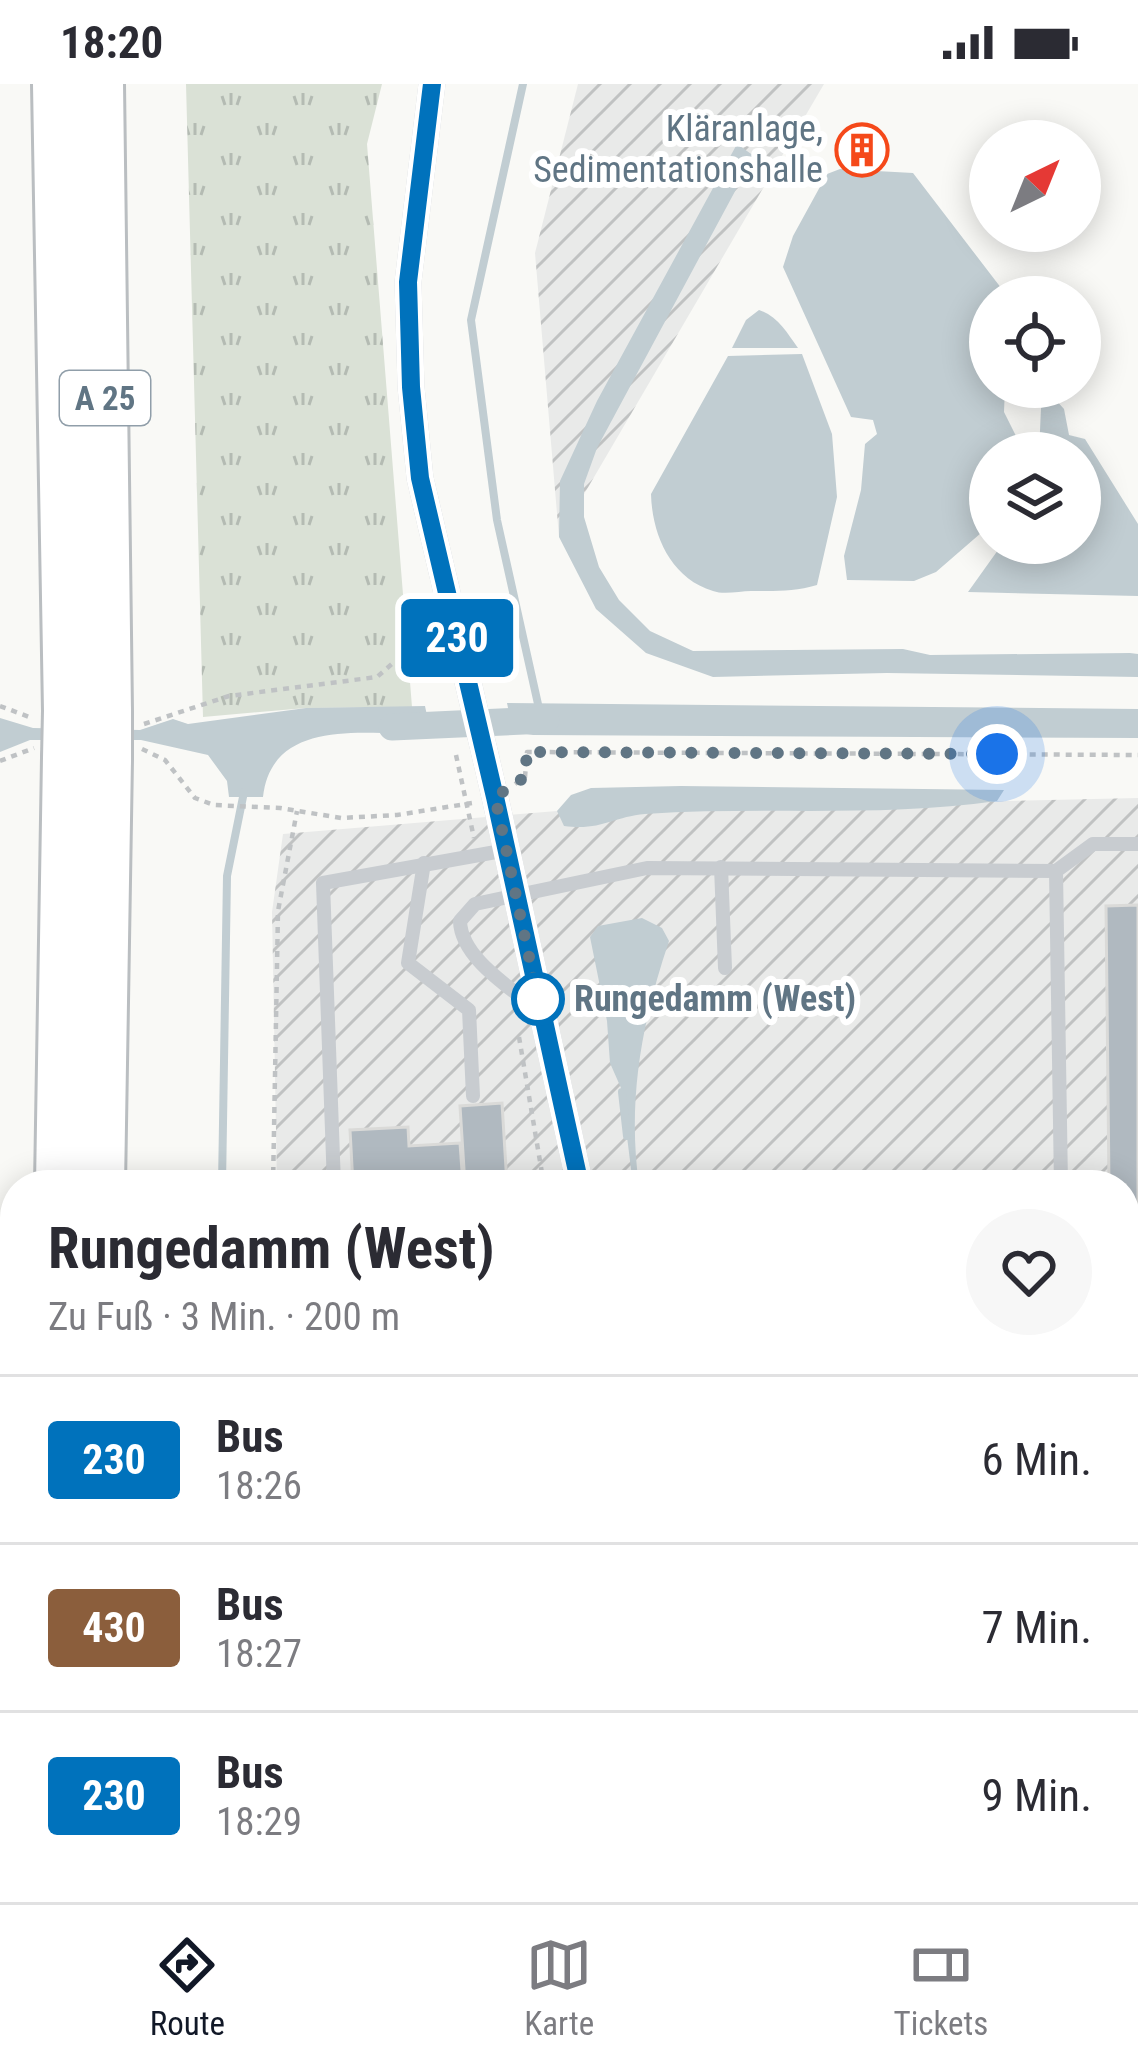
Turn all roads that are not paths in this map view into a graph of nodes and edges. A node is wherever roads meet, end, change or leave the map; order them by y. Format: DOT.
graph roads {
  1 [pos="57,84"];
  2 [pos="99,84"];
  3 [pos="432,84"];
  4 [pos="88,735"];
  5 [pos="1138,844"];
  6 [pos="507,850"];
  7 [pos="424,863"];
  8 [pos="721,867"];
  9 [pos="1057,871"];
  10 [pos="516,895"];
  11 [pos="725,968"];
  12 [pos="541,1013"];
  13 [pos="473,1096"];
  14 [pos="61,1170"];
  15 [pos="100,1170"];
  16 [pos="333,1170"];
  17 [pos="577,1170"];
  18 [pos="1061,1170"];
  1 -- 4 [label="highway, A 25"];
  2 -- 4 [label="highway, A 25"];
  3 -- 6 [label="street"];
  4 -- 14 [label="highway, A 25"];
  4 -- 15 [label="highway, A 25"];
  5 -- 9 [label="lane"];
  6 -- 7 [label="lane"];
  6 -- 10 [label="street"];
  7 -- 13 [label="lane"];
  7 -- 16 [label="lane"];
  8 -- 9 [label="lane"];
  8 -- 10 [label="lane"];
  8 -- 11 [label="lane"];
  9 -- 18 [label="lane"];
  10 -- 12 [label="street"];
  10 -- 12 [label="lane"];
  12 -- 17 [label="street"];
}
